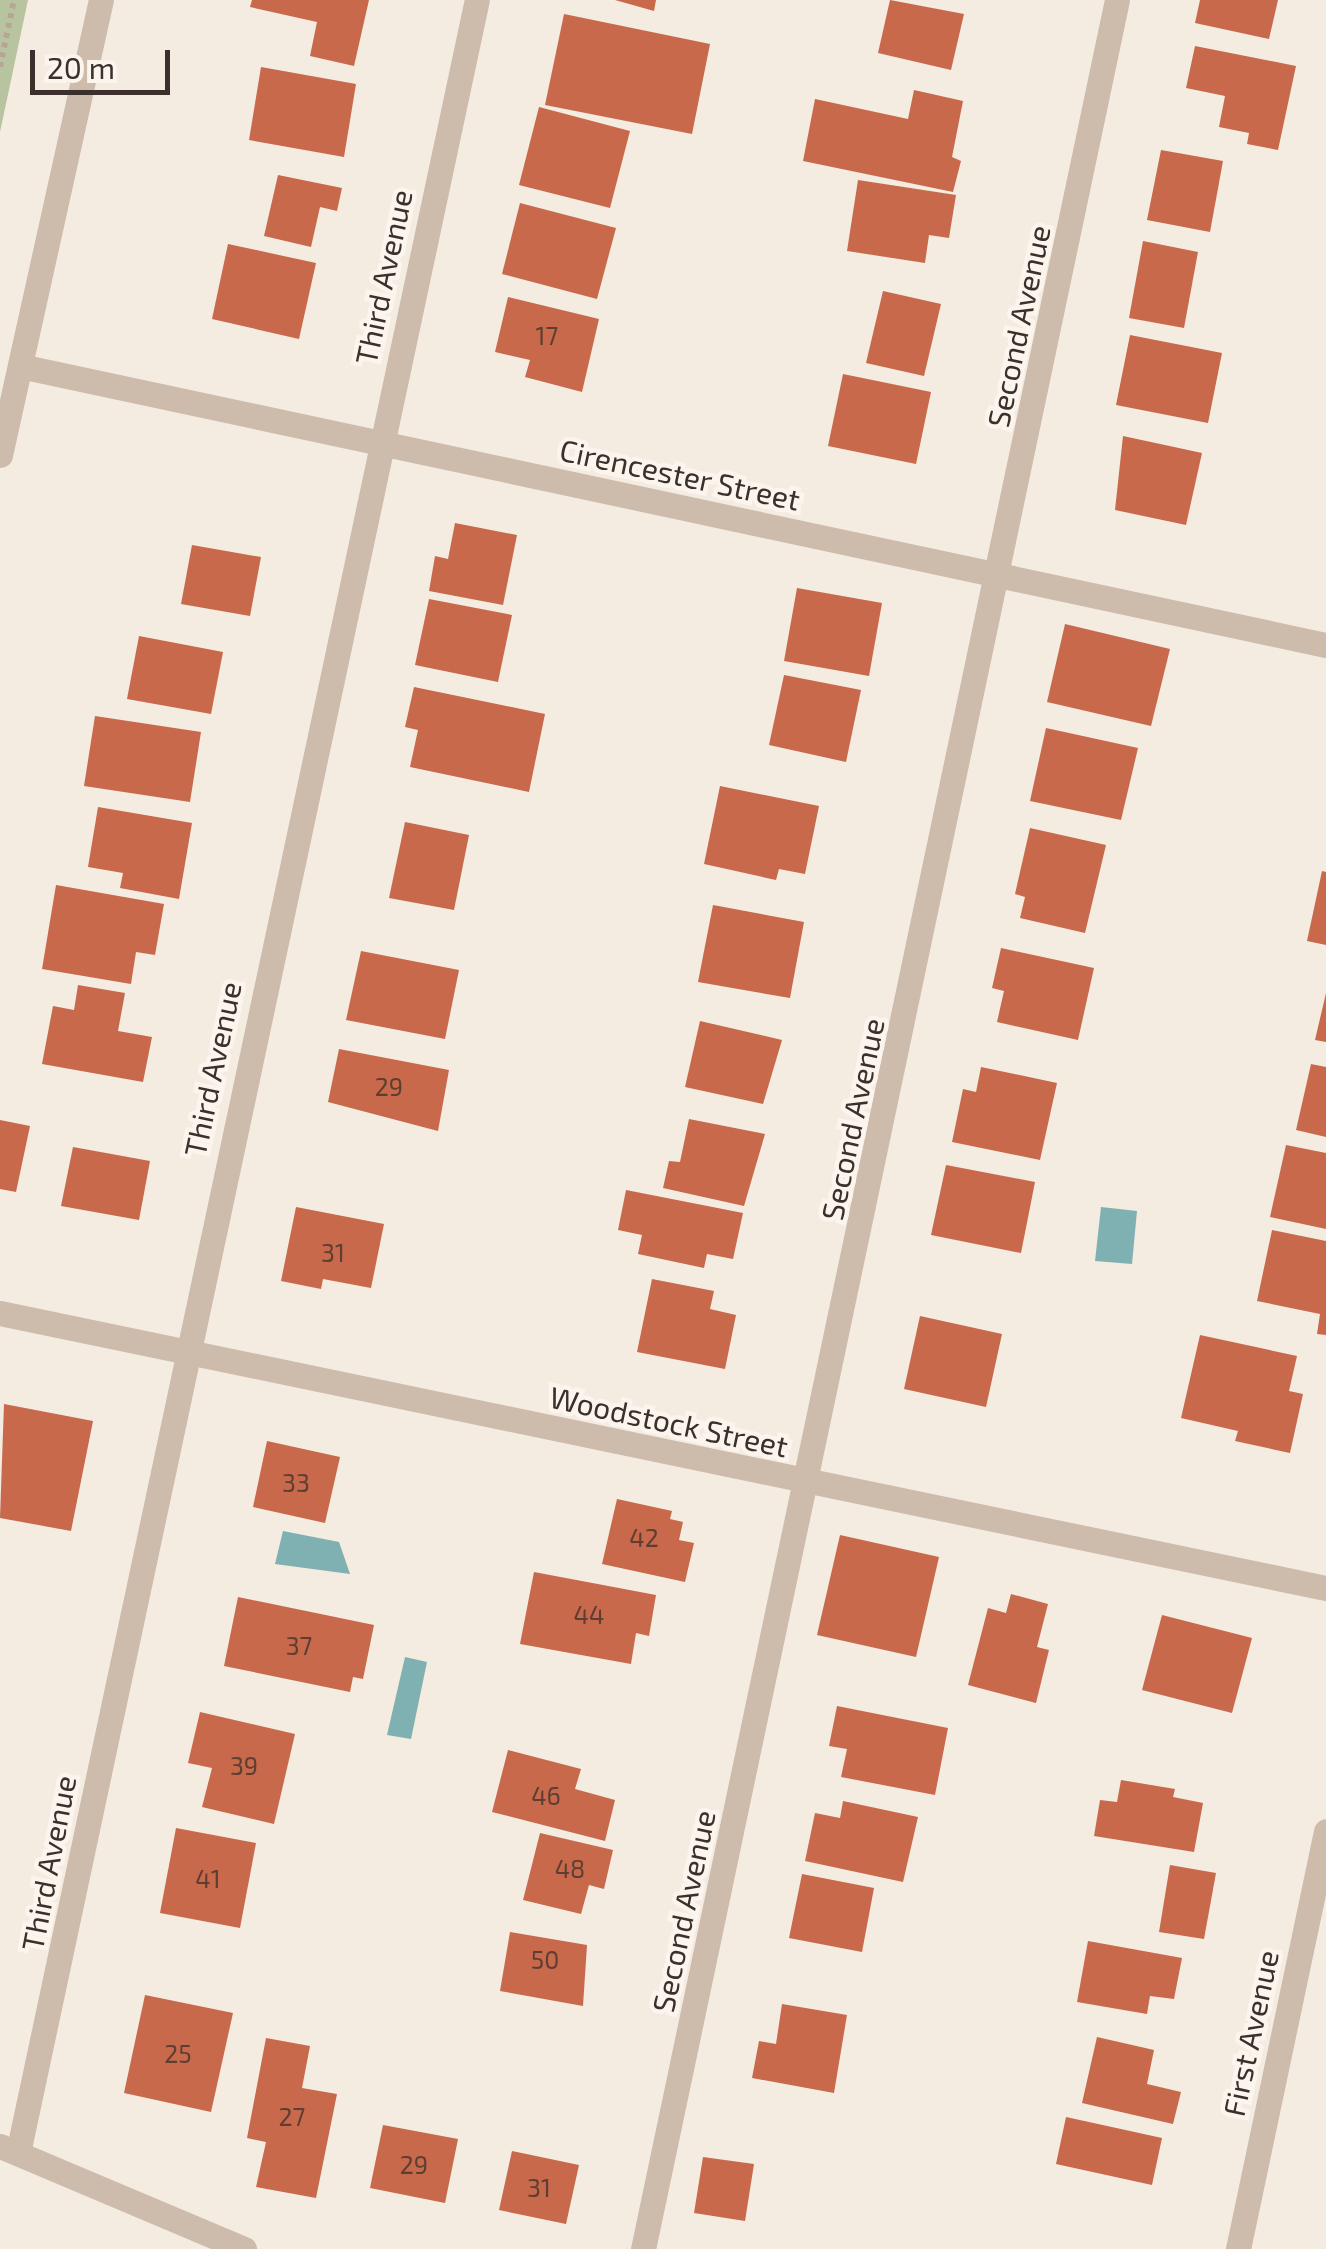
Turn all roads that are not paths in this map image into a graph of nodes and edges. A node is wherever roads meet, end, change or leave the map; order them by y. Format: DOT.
graph roads {
  1 [pos="101,0"];
  2 [pos="477,0"];
  3 [pos="1118,0"];
  4 [pos="20,366"];
  5 [pos="380,442"];
  6 [pos="0,455"];
  7 [pos="1000,578"];
  8 [pos="1326,645"];
  9 [pos="0,1313"];
  10 [pos="185,1350"];
  11 [pos="808,1484"];
  12 [pos="1326,1588"];
  13 [pos="1326,1831"];
  14 [pos="9,2149"];
  15 [pos="244,2249"];
  16 [pos="643,2249"];
  17 [pos="1238,2249"];
  1 -- 4 [label="street"];
  2 -- 5 [label="street, Third Avenue"];
  3 -- 7 [label="street, Second Avenue"];
  4 -- 5 [label="street, Cirencester Street"];
  4 -- 6 [label="street"];
  5 -- 7 [label="street, Cirencester Street"];
  5 -- 10 [label="street, Third Avenue"];
  7 -- 8 [label="street, Cirencester Street"];
  7 -- 11 [label="street, Second Avenue"];
  9 -- 10 [label="street, Woodstock Street"];
  10 -- 11 [label="street, Woodstock Street"];
  10 -- 14 [label="street, Third Avenue"];
  11 -- 12 [label="street, Woodstock Street"];
  11 -- 16 [label="street, Second Avenue"];
  13 -- 17 [label="street, First Avenue"];
  14 -- 15 [label="street"];
}
